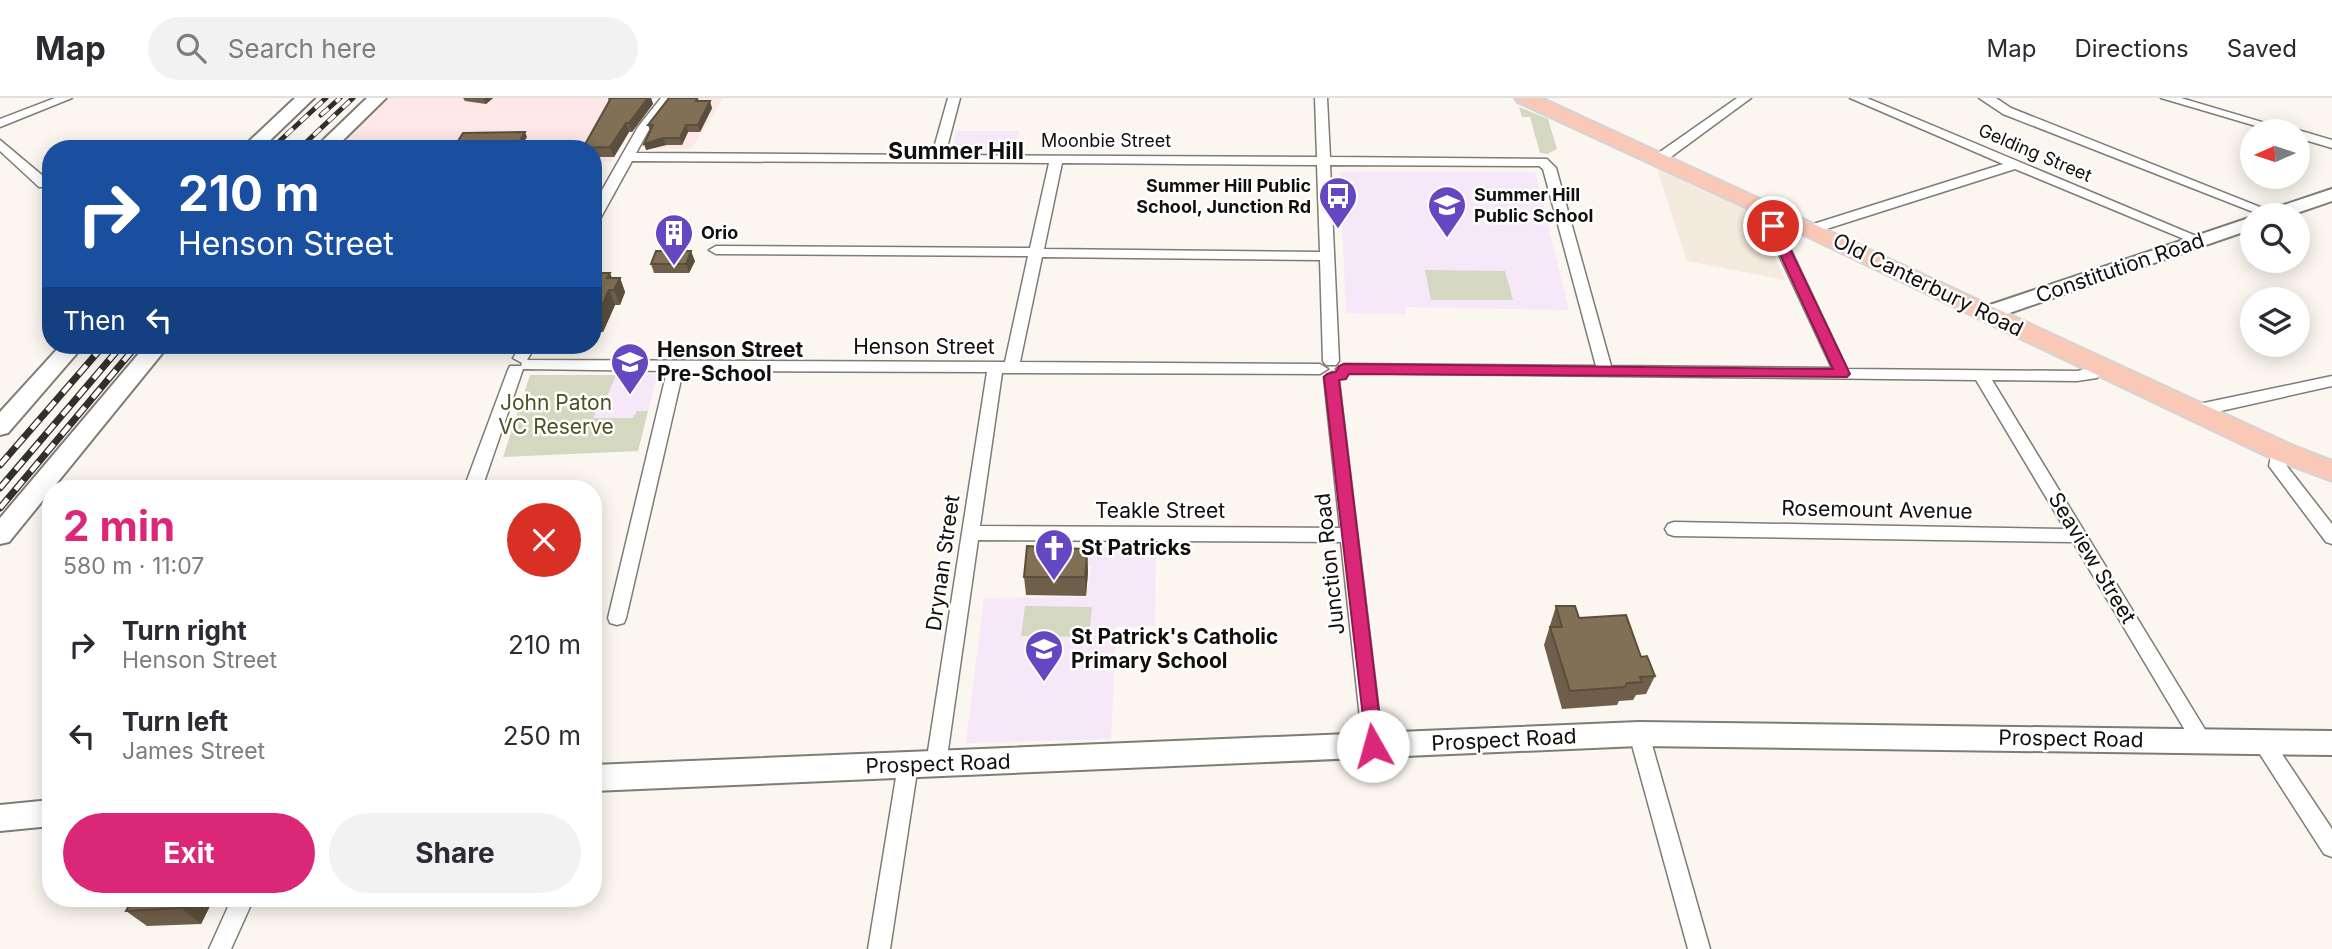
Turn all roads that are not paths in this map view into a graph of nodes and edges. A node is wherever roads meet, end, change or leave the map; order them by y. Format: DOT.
graph roads {
  1 [pos="66,98"];
  2 [pos="305,98"];
  3 [pos="376,98"];
  4 [pos="667,98"];
  5 [pos="954,98"];
  6 [pos="1321,98"];
  7 [pos="1745,98"];
  8 [pos="1856,98"];
  9 [pos="1984,98"];
  10 [pos="2167,98"];
  11 [pos="1535,100"];
  12 [pos="2243,119"];
  13 [pos="0,123"];
  14 [pos="2310,138"];
  15 [pos="260,140"];
  16 [pos="332,140"];
  17 [pos="0,144"];
  18 [pos="2332,144"];
  19 [pos="626,157"];
  20 [pos="937,158"];
  21 [pos="1057,158"];
  22 [pos="1659,159"];
  23 [pos="1323,161"];
  24 [pos="2016,164"];
  25 [pos="42,182"];
  26 [pos="2332,195"];
  27 [pos="602,202"];
  28 [pos="2242,203"];
  29 [pos="2308,203"];
  30 [pos="1781,215"];
  31 [pos="2240,227"];
  32 [pos="1812,229"];
  33 [pos="2201,241"];
  34 [pos="716,250"];
  35 [pos="1037,253"];
  36 [pos="1327,256"];
  37 [pos="1988,313"];
  38 [pos="64,354"];
  39 [pos="151,354"];
  40 [pos="523,359"];
  41 [pos="676,366"];
  42 [pos="2099,366"];
  43 [pos="1003,368"];
  44 [pos="1332,369"];
  45 [pos="1605,372"];
  46 [pos="1842,374"];
  47 [pos="1981,375"];
  48 [pos="2332,381"];
  49 [pos="2194,411"];
  50 [pos="0,427"];
  51 [pos="2280,451"];
  52 [pos="2332,471"];
  53 [pos="46,480"];
  54 [pos="476,480"];
  55 [pos="42,484"];
  56 [pos="1674,529"];
  57 [pos="971,533"];
  58 [pos="0,535"];
  59 [pos="1349,535"];
  60 [pos="2080,536"];
  61 [pos="2332,537"];
  62 [pos="617,618"];
  63 [pos="1639,734"];
  64 [pos="2202,741"];
  65 [pos="2263,742"];
  66 [pos="2332,743"];
  67 [pos="1373,746"];
  68 [pos="922,765"];
  69 [pos="602,778"];
  70 [pos="42,814"];
  71 [pos="0,818"];
  72 [pos="2332,847"];
  73 [pos="239,907"];
  74 [pos="220,949"];
  75 [pos="879,949"];
  76 [pos="1699,949"];
  1 -- 13 [label="street"];
  2 -- 15 [label="street"];
  3 -- 16 [label="street"];
  4 -- 19 [label="street"];
  5 -- 20 [label="street"];
  6 -- 23 [label="street, Junction Road"];
  7 -- 22 [label="street"];
  8 -- 24 [label="street, Gelding Street"];
  9 -- 28 [label="street"];
  10 -- 12 [label="street"];
  11 -- 22 [label="main road, Old Canterbury Road"];
  14 -- 18 [label="street"];
  17 -- 25 [label="street"];
  19 -- 20 [label="street, Moonbie Street"];
  19 -- 27 [label="street"];
  20 -- 21 [label="street, Moonbie Street"];
  21 -- 23 [label="street, Moonbie Street"];
  21 -- 35 [label="street, Drynan Street"];
  22 -- 30 [label="main road, Old Canterbury Road"];
  23 -- 36 [label="street, Junction Road"];
  23 -- 45 [label="street, Moonbie Street"];
  24 -- 32 [label="street"];
  24 -- 33 [label="street, Gelding Street"];
  26 -- 29 [label="street"];
  30 -- 32 [label="main road, Old Canterbury Road"];
  30 -- 46 [label="street"];
  31 -- 33 [label="street, Constitution Road"];
  32 -- 37 [label="main road, Old Canterbury Road"];
  33 -- 37 [label="street, Constitution Road"];
  34 -- 35 [label="street"];
  35 -- 36 [label="street"];
  35 -- 43 [label="street, Drynan Street"];
  36 -- 44 [label="street, Junction Road"];
  37 -- 42 [label="main road, Old Canterbury Road"];
  38 -- 50 [label="street"];
  39 -- 53 [label="street"];
  40 -- 41 [label="street, Henson Street"];
  40 -- 54 [label="street"];
  41 -- 43 [label="street, Henson Street"];
  41 -- 62 [label="street"];
  42 -- 47 [label="street, Henson Street"];
  42 -- 49 [label="main road, Old Canterbury Road"];
  43 -- 44 [label="street, Henson Street"];
  43 -- 57 [label="street, Drynan Street"];
  44 -- 45 [label="street, Henson Street"];
  44 -- 59 [label="street, Junction Road"];
  45 -- 46 [label="street, Henson Street"];
  46 -- 47 [label="street, Henson Street"];
  47 -- 60 [label="street, Seaview Street"];
  48 -- 49 [label="street"];
  49 -- 51 [label="main road, Old Canterbury Road"];
  51 -- 52 [label="main road, Old Canterbury Road"];
  51 -- 61 [label="street"];
  55 -- 58 [label="street"];
  56 -- 60 [label="street, Rosemount Avenue"];
  57 -- 59 [label="street, Teakle Street"];
  57 -- 68 [label="street, Drynan Street"];
  59 -- 67 [label="street, Junction Road"];
  60 -- 64 [label="street, Seaview Street"];
  63 -- 64 [label="street, Prospect Road"];
  63 -- 67 [label="street, Prospect Road"];
  63 -- 76 [label="street"];
  64 -- 65 [label="street, Prospect Road"];
  65 -- 66 [label="street, Prospect Road"];
  65 -- 72 [label="street"];
  67 -- 68 [label="street, Prospect Road"];
  68 -- 69 [label="street, Prospect Road"];
  68 -- 75 [label="street, Drynan Street"];
  70 -- 71 [label="street"];
  73 -- 74 [label="street"];
}
